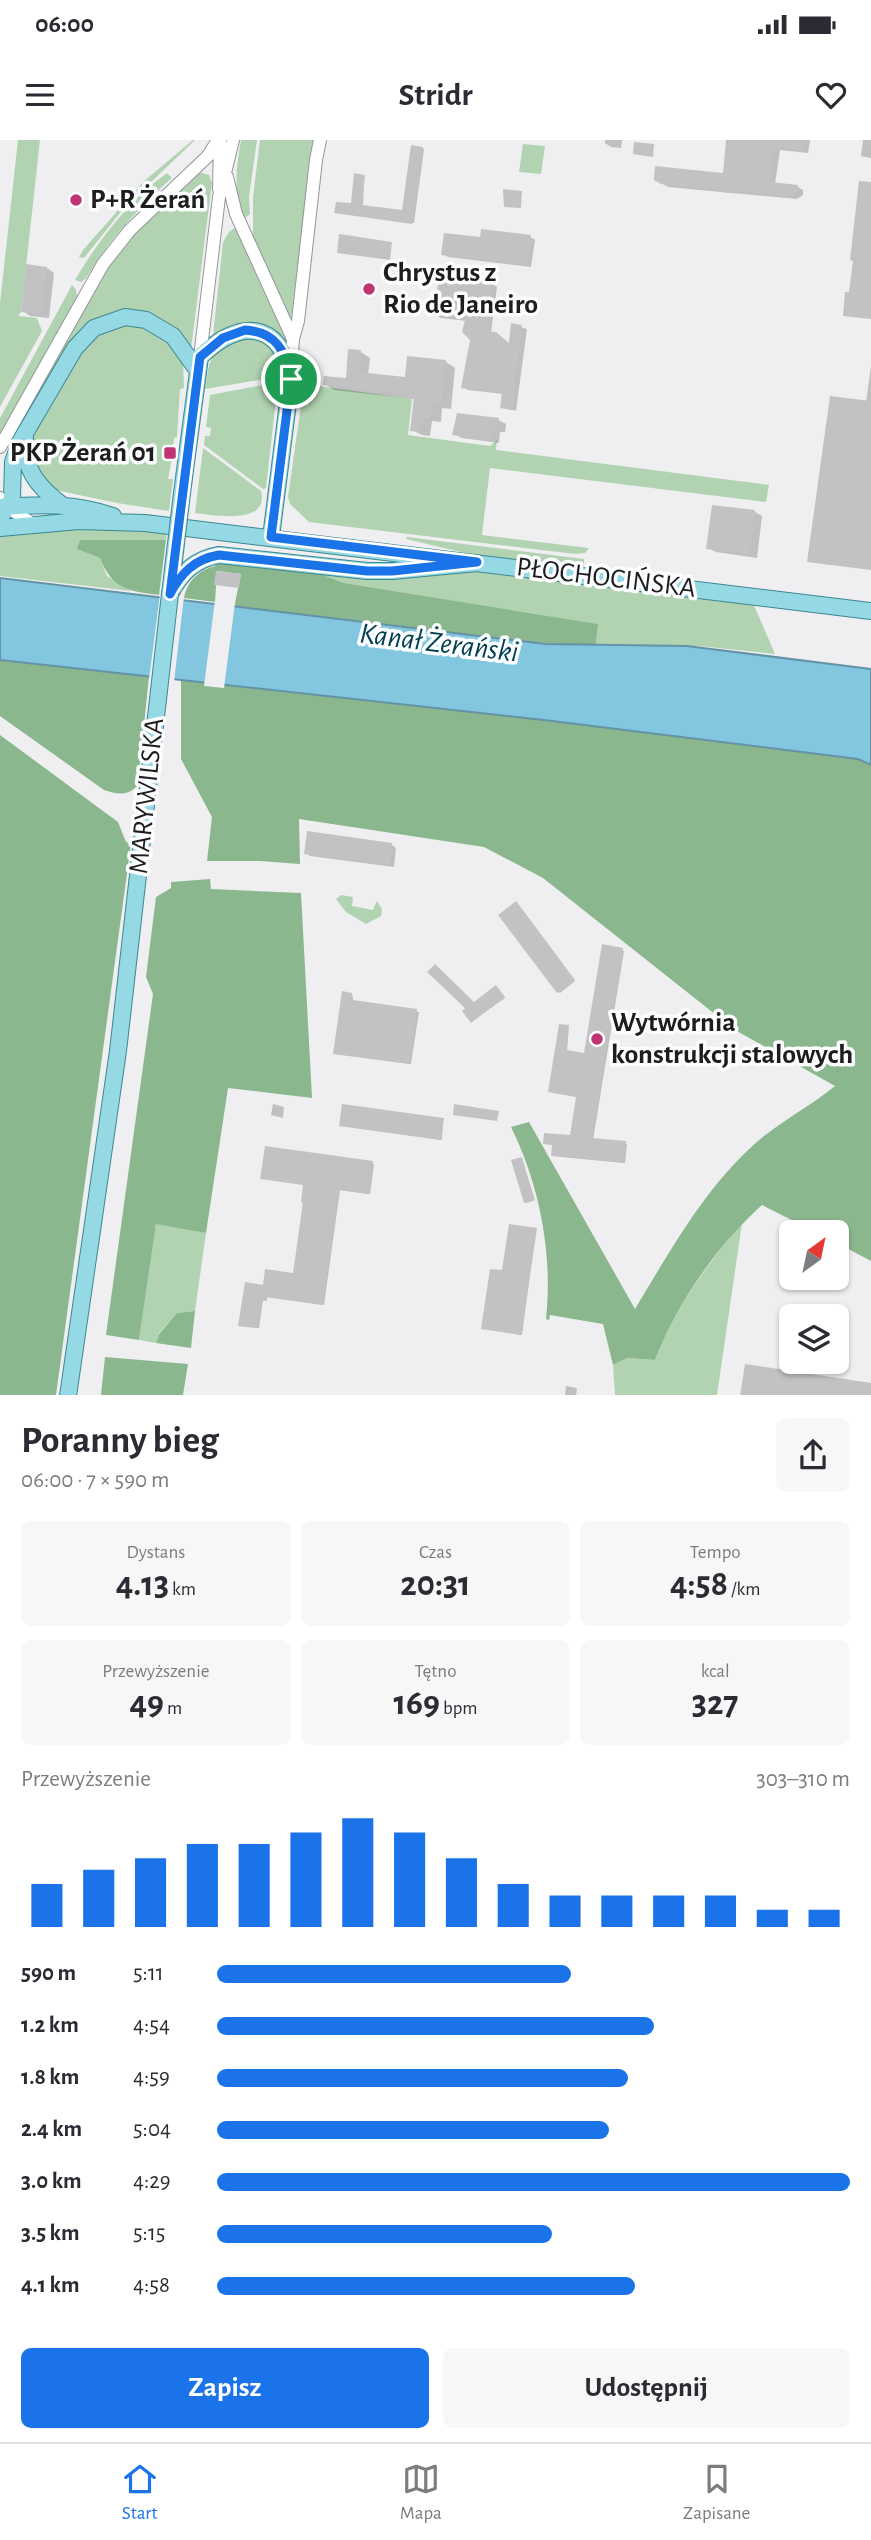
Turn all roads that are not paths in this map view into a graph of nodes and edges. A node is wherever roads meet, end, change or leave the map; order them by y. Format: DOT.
graph roads {
  1 [pos="219,140"];
  2 [pos="233,140"];
  3 [pos="320,140"];
  4 [pos="227,173"];
  5 [pos="219,197"];
  6 [pos="293,339"];
  7 [pos="199,364"];
  8 [pos="291,379"];
  9 [pos="25,433"];
  10 [pos="2,444"];
  11 [pos="0,459"];
  12 [pos="62,505"];
  13 [pos="2,507"];
  14 [pos="132,522"];
  15 [pos="36,526"];
  16 [pos="0,528"];
  17 [pos="271,537"];
  18 [pos="477,562"];
  19 [pos="170,594"];
  20 [pos="871,611"];
  21 [pos="68,1395"];
  1 -- 5 [label="street, MARYWILSKA"];
  1 -- 10 [label="street"];
  2 -- 4 [label="street, MARYWILSKA"];
  3 -- 6 [label="street"];
  4 -- 5 [label="street, MARYWILSKA"];
  4 -- 6 [label="street"];
  5 -- 7 [label="street, MARYWILSKA"];
  6 -- 8 [label="street"];
  7 -- 8 [label="main road"];
  7 -- 9 [label="main road"];
  7 -- 19 [label="main road, MARYWILSKA, bridge"];
  8 -- 17 [label="main road"];
  9 -- 12 [label="main road"];
  9 -- 13 [label="main road"];
  10 -- 11 [label="street"];
  12 -- 13 [label="main road, PŁOCHOCIŃSKA"];
  12 -- 14 [label="main road, PŁOCHOCIŃSKA"];
  13 -- 15 [label="street"];
  14 -- 15 [label="main road, PŁOCHOCIŃSKA"];
  14 -- 17 [label="main road, PŁOCHOCIŃSKA"];
  15 -- 16 [label="main road, PŁOCHOCIŃSKA"];
  17 -- 18 [label="main road, PŁOCHOCIŃSKA"];
  18 -- 19 [label="main road"];
  18 -- 20 [label="main road, PŁOCHOCIŃSKA"];
  19 -- 21 [label="main road, MARYWILSKA"];
}
